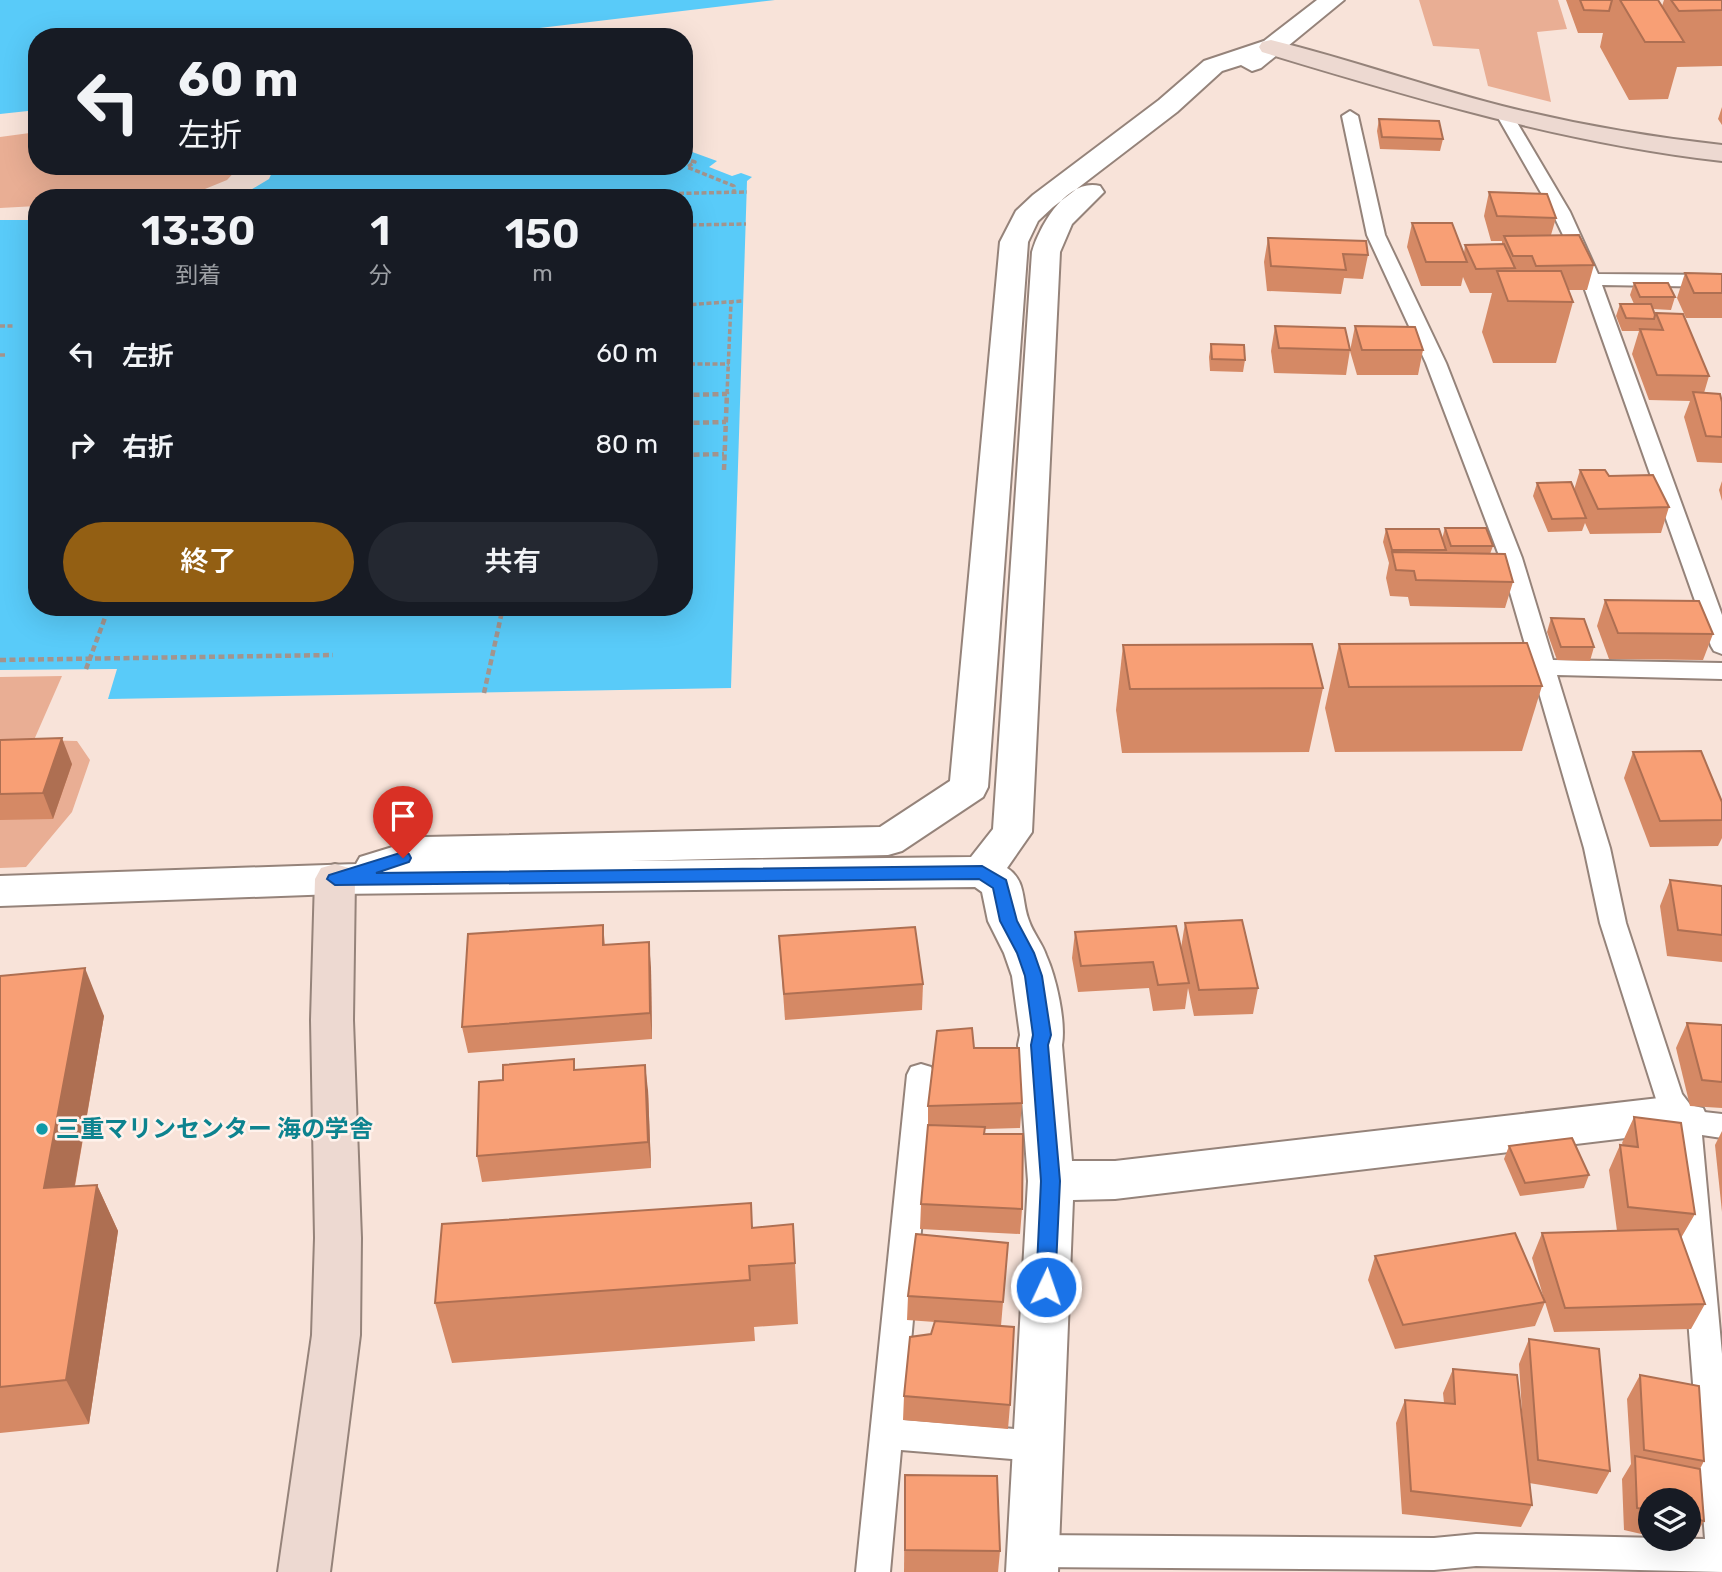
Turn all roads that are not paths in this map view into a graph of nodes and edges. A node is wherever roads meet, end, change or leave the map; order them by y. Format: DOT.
graph roads {
  1 [pos="1332,0"];
  2 [pos="1272,47"];
  3 [pos="1504,114"];
  4 [pos="1350,116"];
  5 [pos="1722,153"];
  6 [pos="1590,279"];
  7 [pos="1722,282"];
  8 [pos="1722,646"];
  9 [pos="1543,667"];
  10 [pos="1722,670"];
  11 [pos="982,872"];
  12 [pos="335,879"];
  13 [pos="0,891"];
  14 [pos="921,1075"];
  15 [pos="1704,1123"];
  16 [pos="1040,1154"];
  17 [pos="887,1434"];
  18 [pos="1038,1446"];
  19 [pos="1722,1541"];
  20 [pos="1722,1556"];
  21 [pos="1033,1562"];
  22 [pos="304,1572"];
  23 [pos="873,1572"];
  1 -- 2 [label="street"];
  2 -- 3 [label="street"];
  2 -- 11 [label="street"];
  2 -- 12 [label="street"];
  3 -- 5 [label="street"];
  3 -- 6 [label="lane"];
  4 -- 9 [label="lane"];
  6 -- 7 [label="lane"];
  6 -- 8 [label="lane"];
  9 -- 10 [label="lane"];
  9 -- 15 [label="lane"];
  11 -- 12 [label="street"];
  11 -- 16 [label="street"];
  12 -- 13 [label="street"];
  12 -- 22 [label="street"];
  14 -- 17 [label="lane"];
  15 -- 16 [label="street"];
  15 -- 19 [label="lane"];
  16 -- 18 [label="street"];
  17 -- 18 [label="lane"];
  17 -- 23 [label="lane"];
  18 -- 21 [label="street"];
  20 -- 21 [label="lane"];
}
